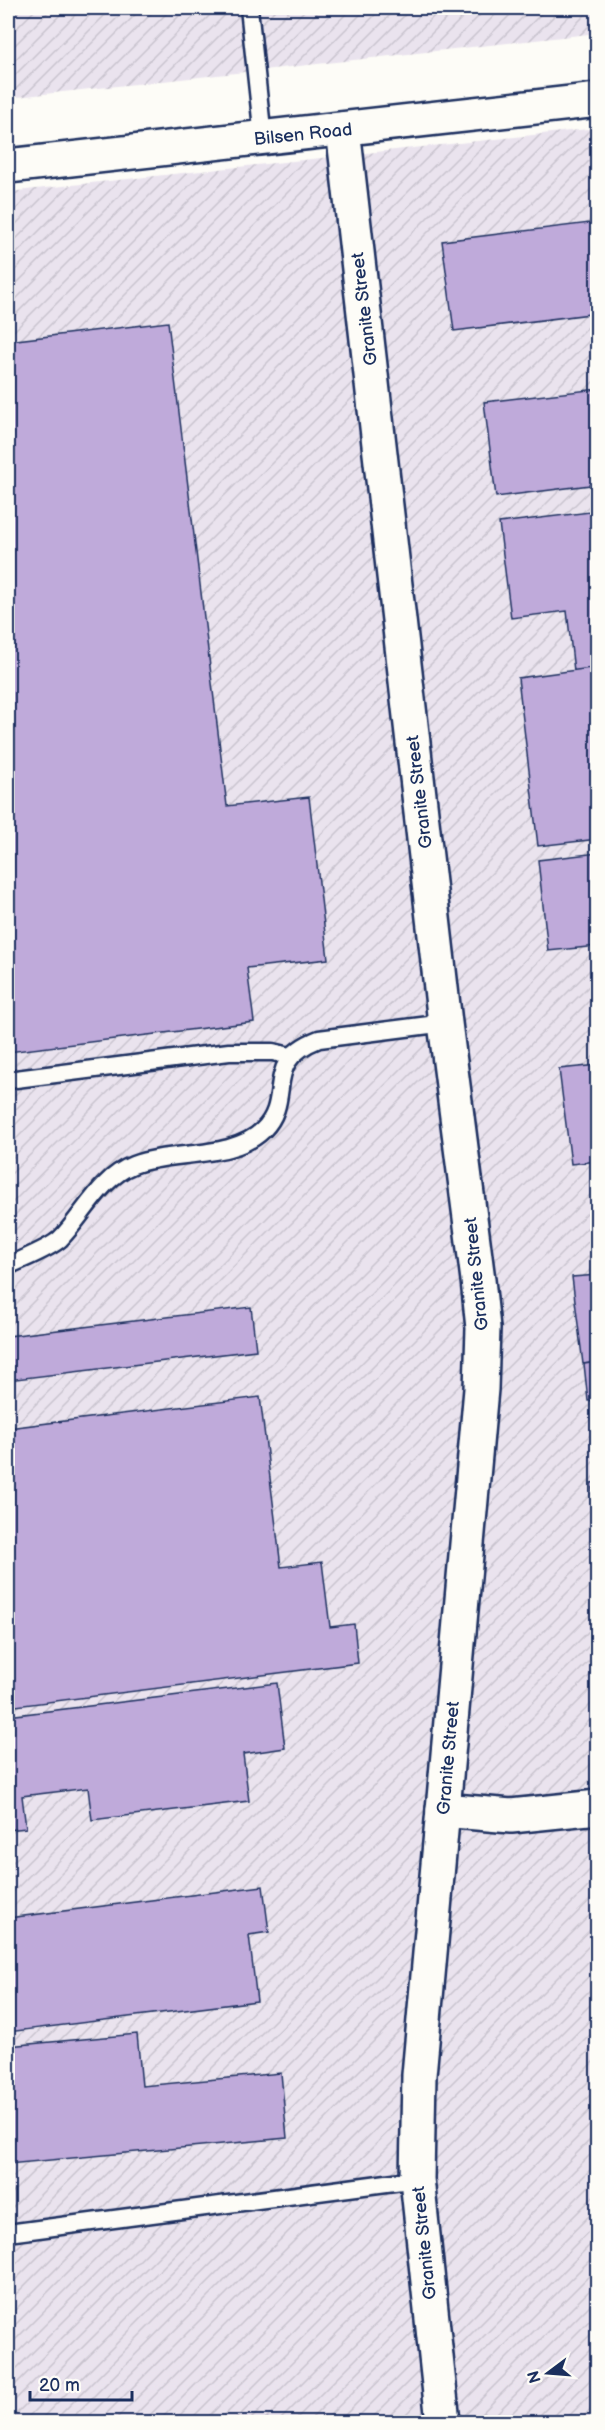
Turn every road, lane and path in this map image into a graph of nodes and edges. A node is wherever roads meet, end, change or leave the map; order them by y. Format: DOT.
graph roads {
  1 [pos="249,8"];
  2 [pos="597,100"];
  3 [pos="343,129"];
  4 [pos="263,138"];
  5 [pos="8,166"];
  6 [pos="446,1023"];
  7 [pos="291,1056"];
  8 [pos="8,1080"];
  9 [pos="8,1266"];
  10 [pos="597,1807"];
  11 [pos="443,1810"];
  12 [pos="417,2179"];
  13 [pos="8,2233"];
  14 [pos="443,2422"];
  1 -- 4 [label="lane"];
  2 -- 3 [label="street, Bilsen Road"];
  3 -- 4 [label="street, Bilsen Road"];
  3 -- 6 [label="street, Granite Street"];
  4 -- 5 [label="street, Bilsen Road"];
  6 -- 7 [label="lane"];
  6 -- 11 [label="street, Granite Street"];
  7 -- 8 [label="lane"];
  7 -- 9 [label="lane"];
  10 -- 11 [label="street"];
  11 -- 12 [label="street, Granite Street"];
  12 -- 13 [label="lane"];
  12 -- 14 [label="street, Granite Street"];
}
